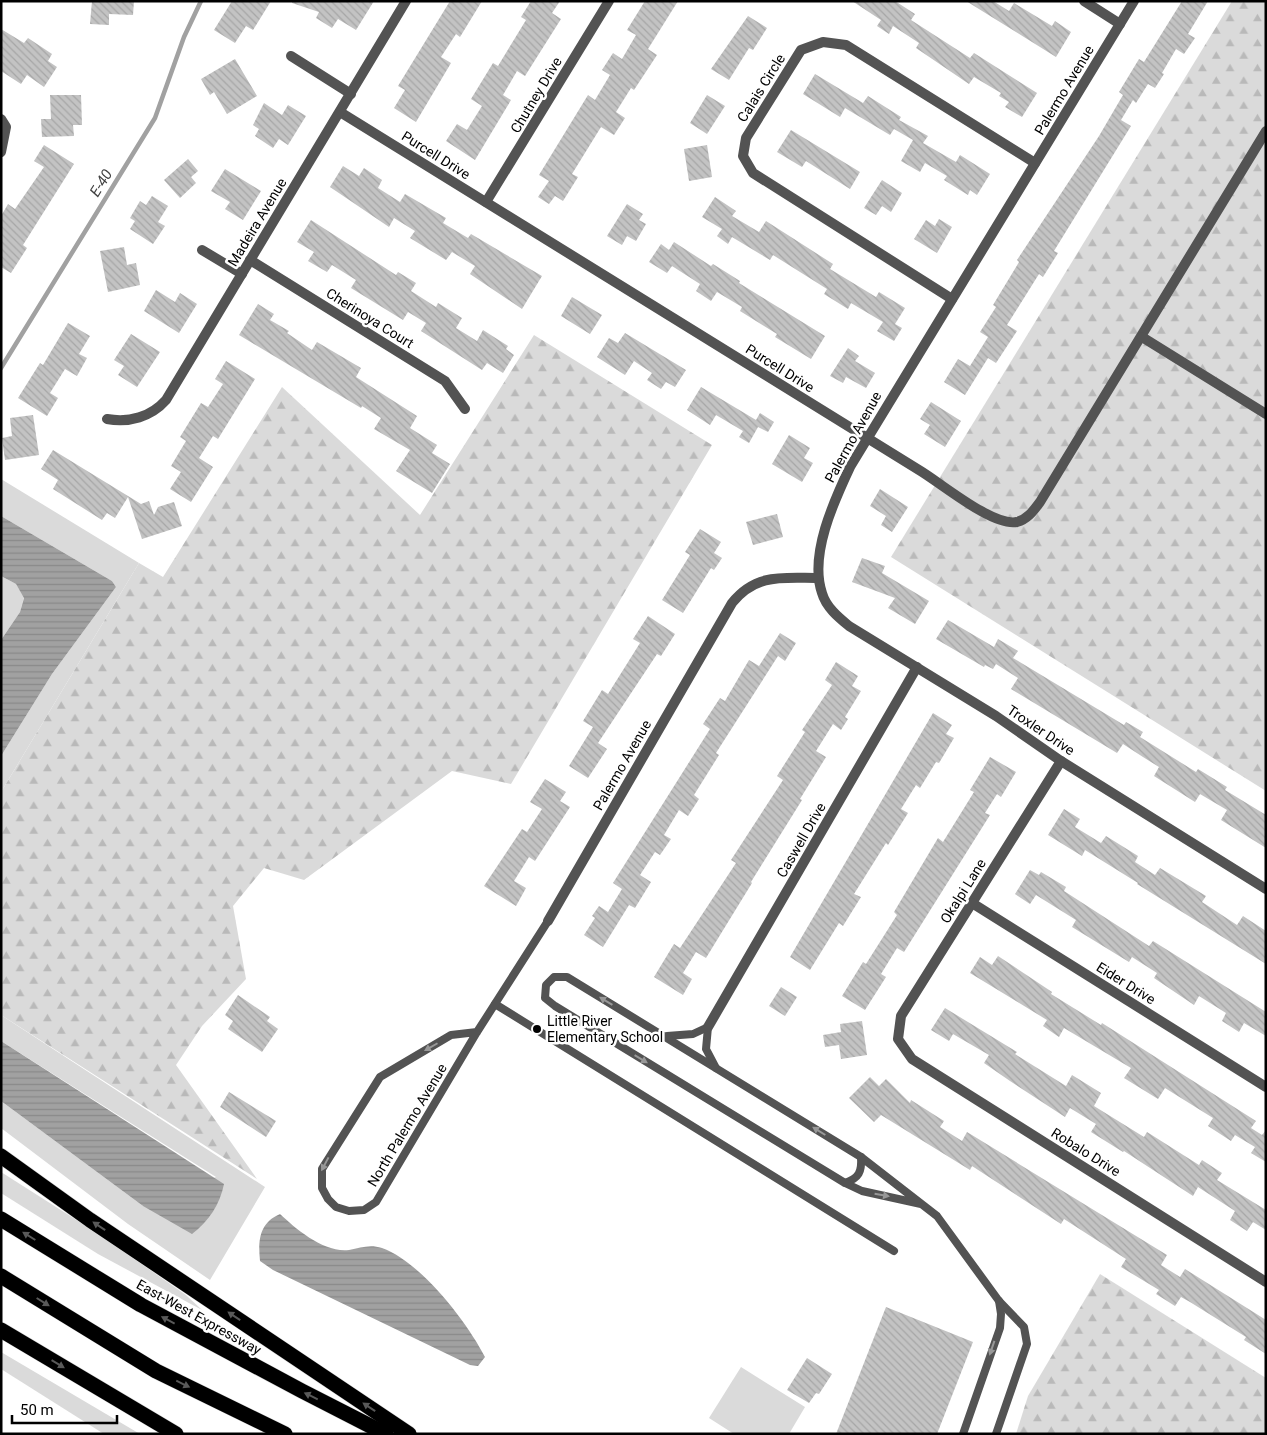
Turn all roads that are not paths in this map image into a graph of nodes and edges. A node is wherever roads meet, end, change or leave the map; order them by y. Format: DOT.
graph roads {
  1 [pos="406,1"];
  2 [pos="609,1"];
  3 [pos="1084,1"];
  4 [pos="1134,1"];
  5 [pos="1120,24"];
  6 [pos="291,56"];
  7 [pos="351,94"];
  8 [pos="340,112"];
  9 [pos="1,119"];
  10 [pos="1266,131"];
  11 [pos="1,152"];
  12 [pos="1036,163"];
  13 [pos="486,202"];
  14 [pos="202,250"];
  15 [pos="250,260"];
  16 [pos="242,274"];
  17 [pos="952,299"];
  18 [pos="1142,337"];
  19 [pos="466,409"];
  20 [pos="1266,414"];
  21 [pos="107,419"];
  22 [pos="866,437"];
  23 [pos="818,578"];
  24 [pos="917,667"];
  25 [pos="1061,761"];
  26 [pos="1266,889"];
  27 [pos="972,903"];
  28 [pos="548,921"];
  29 [pos="495,1004"];
  30 [pos="708,1027"];
  31 [pos="477,1032"];
  32 [pos="664,1036"];
  33 [pos="898,1039"];
  34 [pos="717,1068"];
  35 [pos="1266,1087"];
  36 [pos="1,1156"];
  37 [pos="861,1157"];
  38 [pos="845,1183"];
  39 [pos="921,1204"];
  40 [pos="1,1219"];
  41 [pos="894,1251"];
  42 [pos="1,1276"];
  43 [pos="1266,1282"];
  44 [pos="999,1301"];
  45 [pos="1,1330"];
  46 [pos="176,1434"];
  47 [pos="285,1434"];
  48 [pos="386,1434"];
  49 [pos="409,1434"];
  50 [pos="963,1434"];
  51 [pos="996,1434"];
  1 -- 7 [label="street, Madeira Avenue"];
  2 -- 13 [label="street, Chutney Drive"];
  3 -- 5 [label="street"];
  4 -- 5 [label="street, Palermo Avenue"];
  5 -- 12 [label="street, Palermo Avenue"];
  6 -- 7 [label="street"];
  7 -- 8 [label="street, Madeira Avenue"];
  8 -- 13 [label="street, Purcell Drive"];
  8 -- 15 [label="street, Madeira Avenue"];
  9 -- 11 [label="street"];
  10 -- 18 [label="street, Purcell Drive"];
  12 -- 17 [label="street, Palermo Avenue"];
  12 -- 17 [label="street, Calais Circle"];
  13 -- 22 [label="street, Purcell Drive"];
  14 -- 16 [label="street"];
  15 -- 16 [label="street, Madeira Avenue"];
  15 -- 19 [label="street, Cherinoya Court"];
  16 -- 21 [label="street, Madeira Avenue"];
  17 -- 22 [label="street, Palermo Avenue"];
  18 -- 20 [label="street"];
  18 -- 22 [label="street, Purcell Drive"];
  22 -- 23 [label="street, Palermo Avenue"];
  23 -- 24 [label="street, Troxler Drive"];
  23 -- 28 [label="street, Palermo Avenue"];
  24 -- 25 [label="street, Troxler Drive"];
  24 -- 30 [label="street, Caswell Drive"];
  25 -- 26 [label="street, Troxler Drive"];
  25 -- 27 [label="street, Okalpi Lane"];
  27 -- 33 [label="street, Okalpi Lane"];
  27 -- 35 [label="street, Eider Drive"];
  28 -- 29 [label="lane, North Palermo Avenue"];
  29 -- 31 [label="lane, North Palermo Avenue"];
  29 -- 41 [label="lane"];
  30 -- 32 [label="lane"];
  30 -- 34 [label="lane"];
  31 -- 31 [label="lane, North Palermo Avenue, one-way"];
  32 -- 34 [label="lane"];
  32 -- 38 [label="lane, one-way"];
  33 -- 43 [label="street, Robalo Drive"];
  37 -- 34 [label="lane, one-way"];
  49 -- 36 [label="highway, one-way"];
  37 -- 38 [label="lane"];
  37 -- 39 [label="lane"];
  38 -- 39 [label="lane, one-way"];
  39 -- 44 [label="lane"];
  48 -- 40 [label="highway, East-West Expressway, one-way"];
  42 -- 47 [label="highway, one-way"];
  44 -- 50 [label="lane, one-way"];
  44 -- 51 [label="lane"];
  45 -- 46 [label="highway, one-way"];
}
